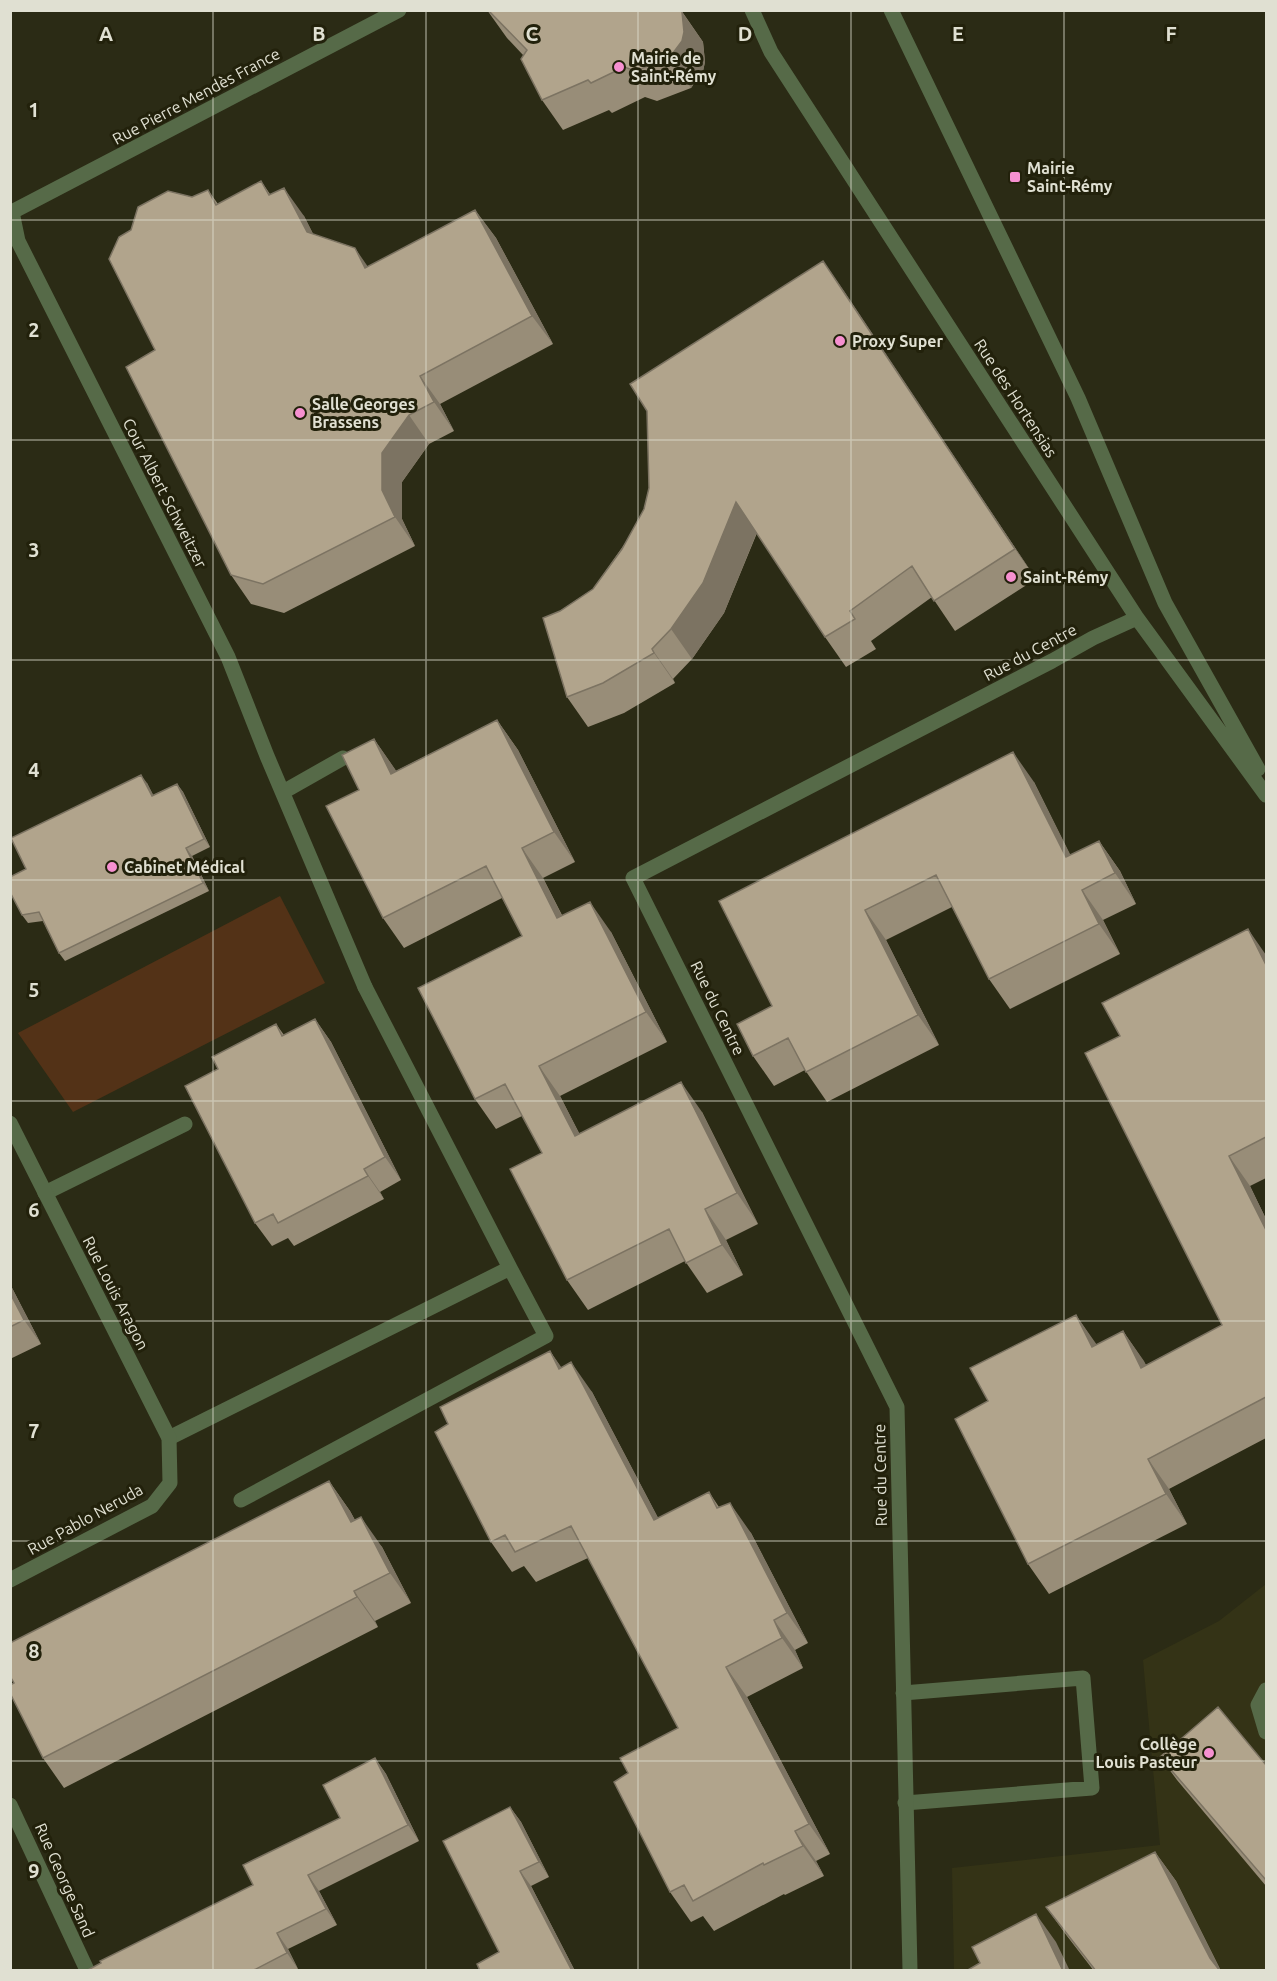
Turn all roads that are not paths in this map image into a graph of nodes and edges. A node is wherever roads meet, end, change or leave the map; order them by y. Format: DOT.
graph roads {
  1 [pos="399,10"];
  2 [pos="752,10"];
  3 [pos="891,10"];
  4 [pos="11,213"];
  5 [pos="1137,618"];
  6 [pos="343,758"];
  7 [pos="1266,785"];
  8 [pos="282,792"];
  9 [pos="1266,795"];
  10 [pos="10,1123"];
  11 [pos="185,1124"];
  12 [pos="45,1193"];
  13 [pos="510,1268"];
  14 [pos="169,1438"];
  15 [pos="170,1483"];
  16 [pos="241,1500"];
  17 [pos="10,1580"];
  18 [pos="1266,1690"];
  19 [pos="903,1693"];
  20 [pos="1266,1732"];
  21 [pos="906,1803"];
  22 [pos="10,1805"];
  23 [pos="87,1971"];
  24 [pos="910,1971"];
  1 -- 4 [label="street, Rue Pierre Mendès France"];
  2 -- 5 [label="street, Rue des Hortensias"];
  3 -- 7 [label="street"];
  4 -- 8 [label="street, Cour Albert Schweitzer"];
  5 -- 9 [label="street, Rue des Hortensias"];
  5 -- 19 [label="street, Rue du Centre"];
  6 -- 8 [label="street"];
  8 -- 13 [label="street, Cour Albert Schweitzer"];
  10 -- 12 [label="street, Rue Louis Aragon"];
  11 -- 12 [label="street"];
  12 -- 14 [label="street, Rue Louis Aragon"];
  13 -- 14 [label="street"];
  13 -- 16 [label="street, Cour Albert Schweitzer"];
  14 -- 15 [label="street, Rue Louis Aragon"];
  15 -- 17 [label="street, Rue Pablo Neruda"];
  18 -- 20 [label="street"];
  19 -- 21 [label="street, Rue du Centre"];
  19 -- 21 [label="street"];
  21 -- 24 [label="street, Rue du Centre"];
  22 -- 23 [label="street, Rue George Sand"];
}
